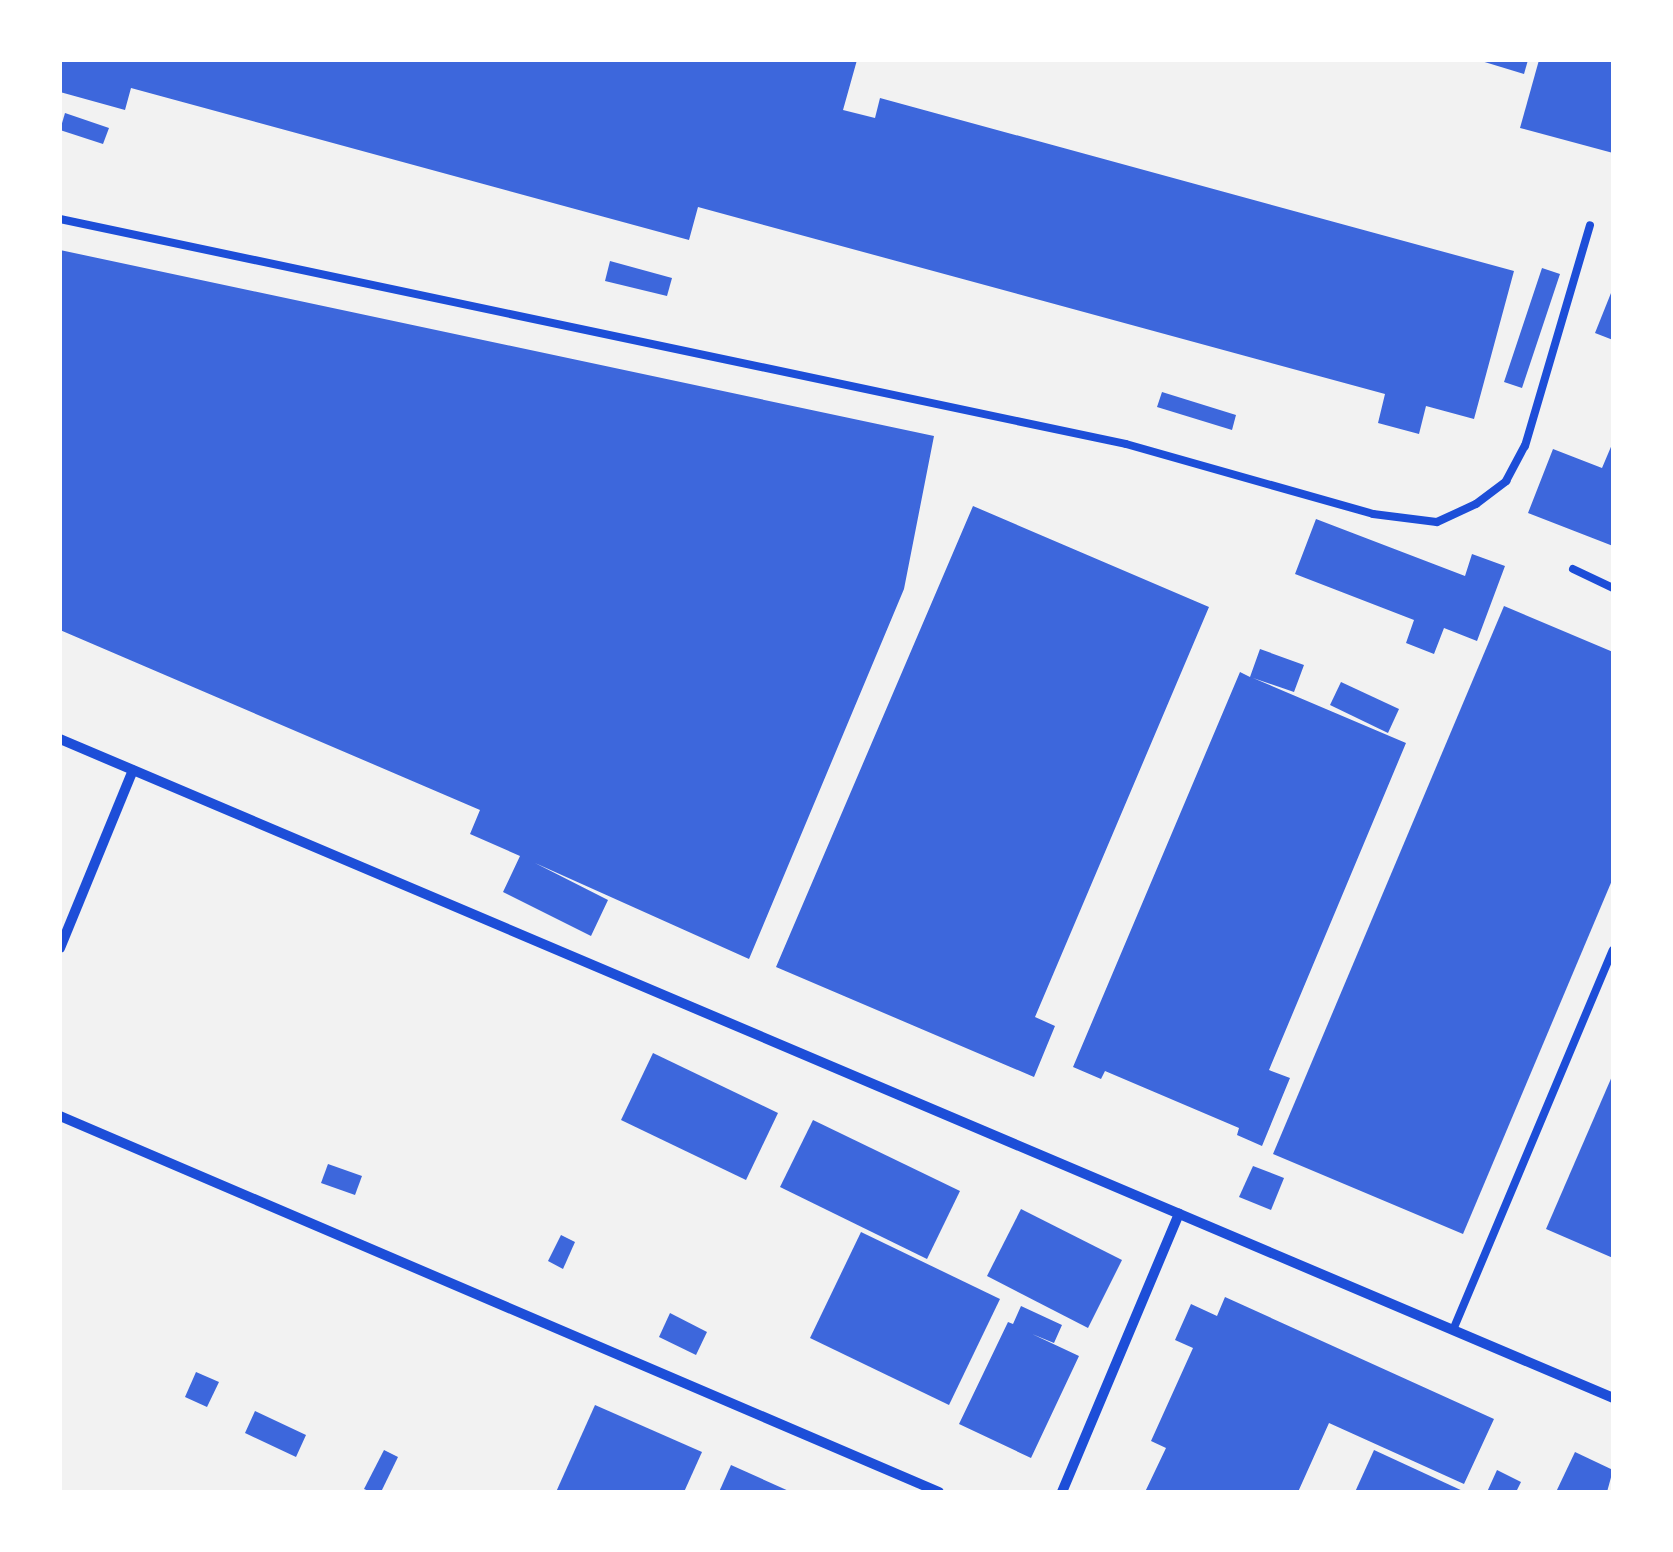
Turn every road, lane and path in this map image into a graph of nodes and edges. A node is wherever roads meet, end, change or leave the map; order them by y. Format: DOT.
graph roads {
  1 [pos="60,219"];
  2 [pos="1590,224"];
  3 [pos="1573,569"];
  4 [pos="1613,588"];
  5 [pos="60,740"];
  6 [pos="133,770"];
  7 [pos="60,948"];
  8 [pos="1613,950"];
  9 [pos="1609,969"];
  10 [pos="60,1116"];
  11 [pos="1179,1214"];
  12 [pos="1453,1330"];
  13 [pos="1613,1398"];
  14 [pos="939,1492"];
  15 [pos="1062,1492"];
  1 -- 2 [label="lane"];
  3 -- 4 [label="lane"];
  5 -- 6 [label="street"];
  6 -- 7 [label="street"];
  6 -- 11 [label="street"];
  8 -- 9 [label="lane"];
  9 -- 12 [label="lane"];
  10 -- 14 [label="street"];
  11 -- 12 [label="street"];
  11 -- 15 [label="street"];
  12 -- 13 [label="street"];
}
